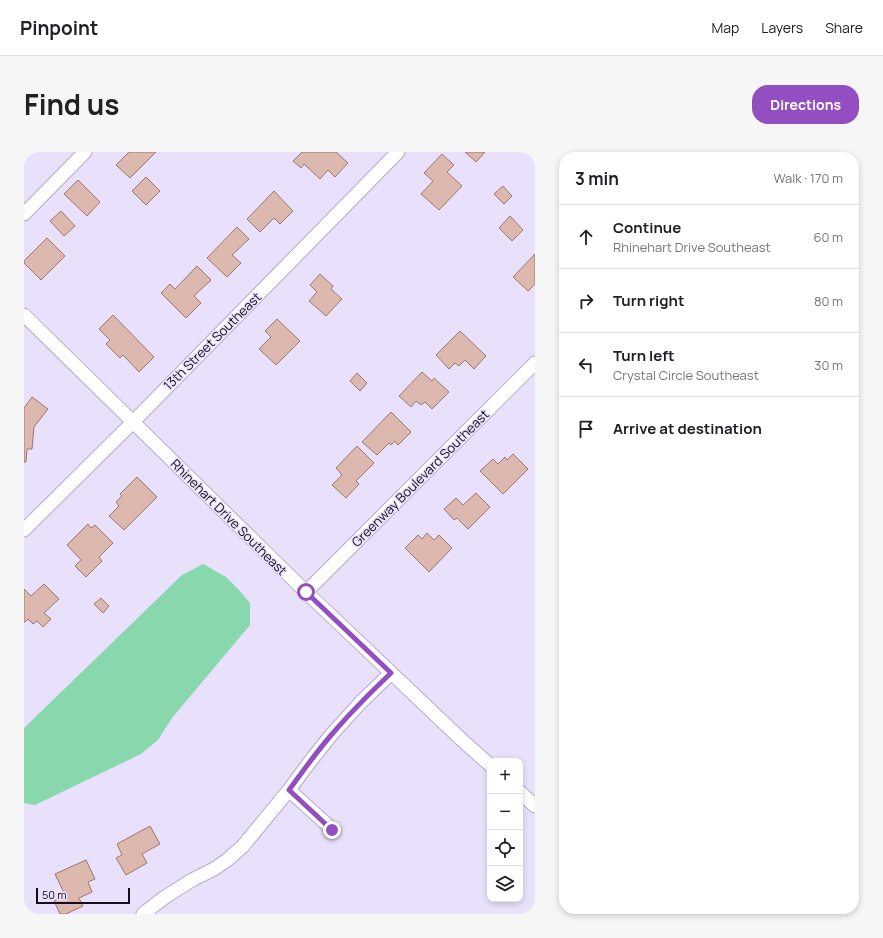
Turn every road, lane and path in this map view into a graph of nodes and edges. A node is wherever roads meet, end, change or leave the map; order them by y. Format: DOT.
graph roads {
  1 [pos="85,152"];
  2 [pos="398,152"];
  3 [pos="24,214"];
  4 [pos="24,315"];
  5 [pos="535,363"];
  6 [pos="133,422"];
  7 [pos="24,530"];
  8 [pos="306,592"];
  9 [pos="391,673"];
  10 [pos="487,762"];
  11 [pos="289,790"];
  12 [pos="522,794"];
  13 [pos="535,806"];
  14 [pos="332,830"];
  15 [pos="143,914"];
  1 -- 3 [label="street"];
  2 -- 6 [label="street, 13th Street Southeast"];
  4 -- 6 [label="street, Rhinehart Drive Southeast"];
  5 -- 8 [label="street, Greenway Boulevard Southeast"];
  6 -- 7 [label="street, 13th Street Southeast"];
  6 -- 8 [label="street, Rhinehart Drive Southeast"];
  8 -- 9 [label="street, Rhinehart Drive Southeast"];
  9 -- 10 [label="street, Rhinehart Drive Southeast"];
  9 -- 11 [label="street"];
  11 -- 14 [label="street"];
  11 -- 15 [label="street"];
  12 -- 13 [label="street"];
}
